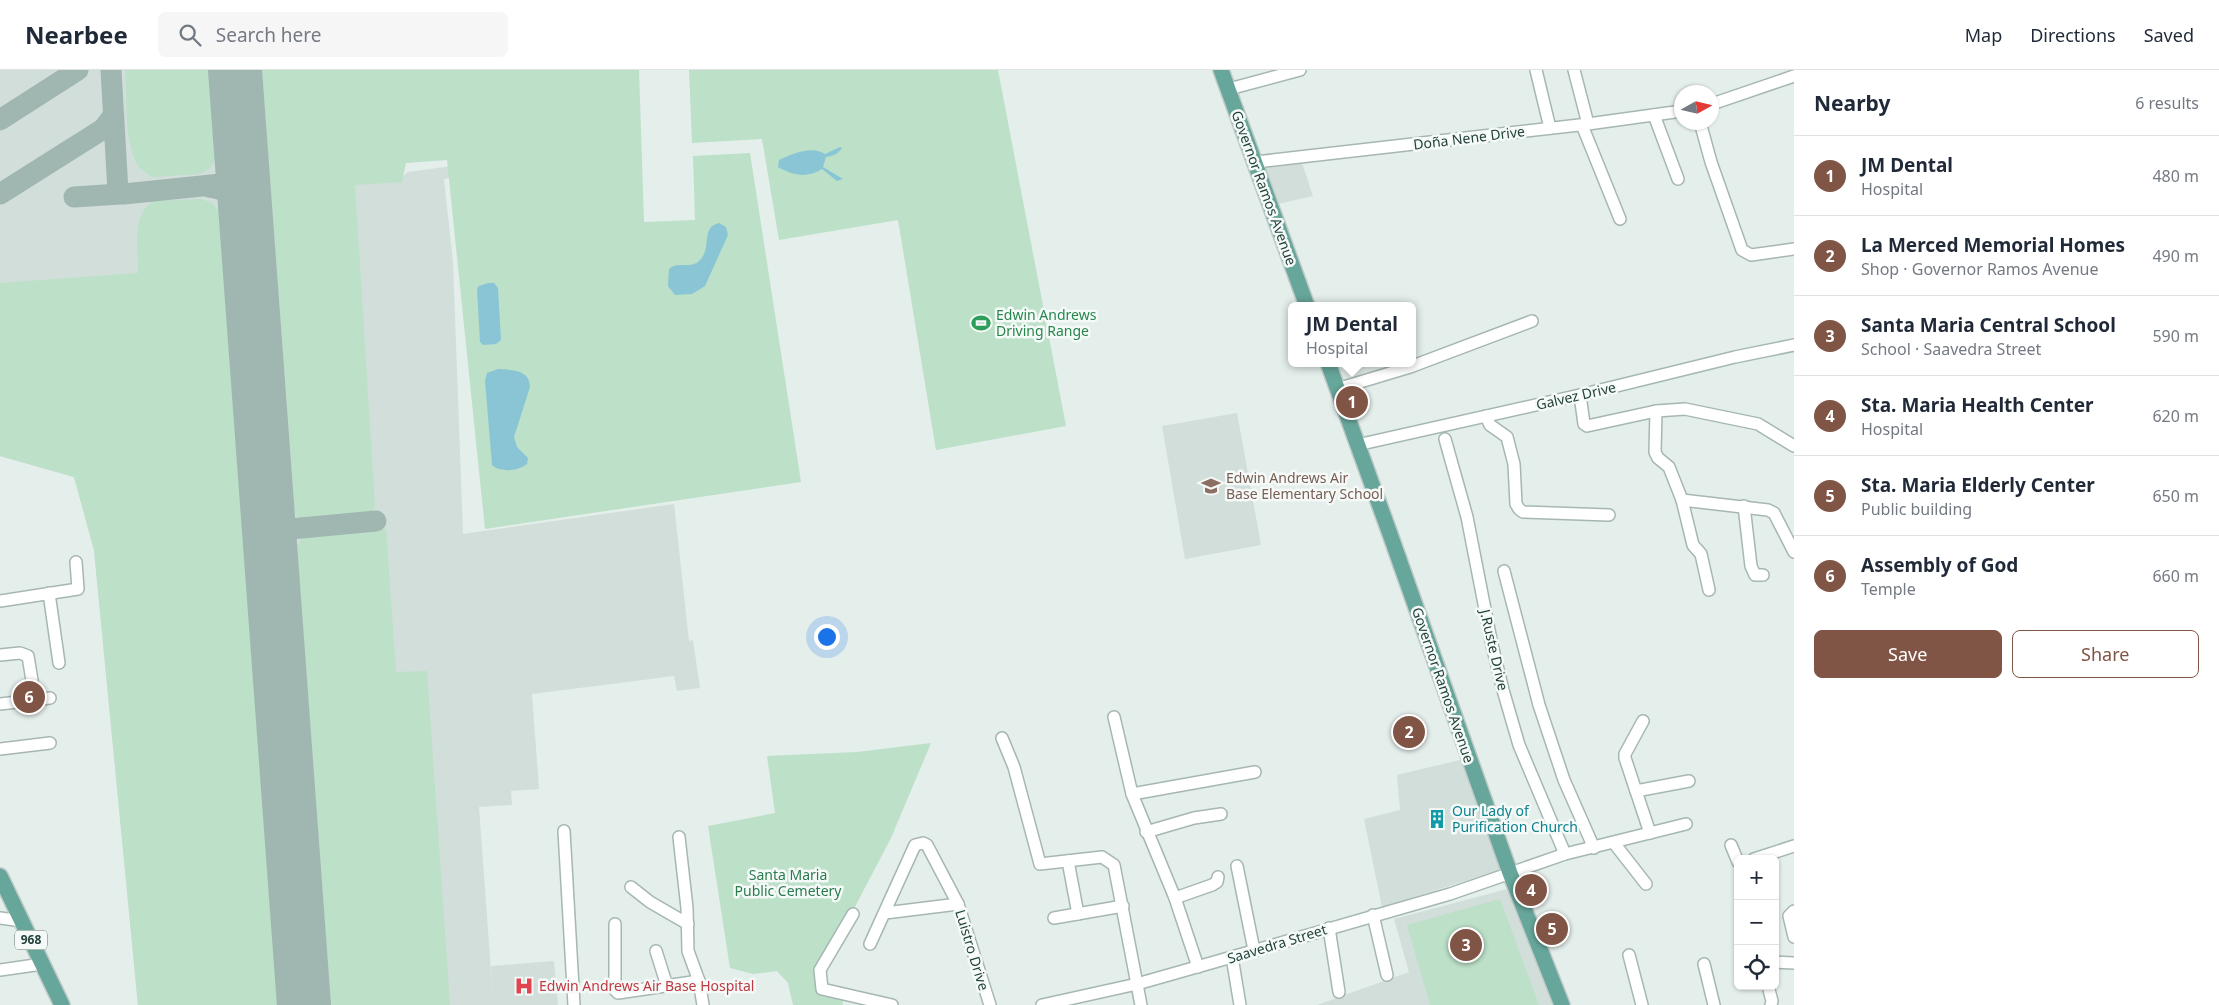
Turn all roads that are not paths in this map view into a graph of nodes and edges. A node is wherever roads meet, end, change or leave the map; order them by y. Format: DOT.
graph roads {
  1 [pos="1222,70"];
  2 [pos="1300,70"];
  3 [pos="1536,70"];
  4 [pos="1574,70"];
  5 [pos="1794,76"];
  6 [pos="1229,89"];
  7 [pos="1719,102"];
  8 [pos="1674,112"];
  9 [pos="1654,116"];
  10 [pos="1585,125"];
  11 [pos="1550,128"];
  12 [pos="1702,130"];
  13 [pos="1256,162"];
  14 [pos="1678,179"];
  15 [pos="1620,219"];
  16 [pos="1794,248"];
  17 [pos="1306,302"];
  18 [pos="1532,321"];
  19 [pos="1794,345"];
  20 [pos="1416,365"];
  21 [pos="1329,367"];
  22 [pos="1410,367"];
  23 [pos="1337,389"];
  24 [pos="1580,395"];
  25 [pos="1656,411"];
  26 [pos="1486,416"];
  27 [pos="1445,439"];
  28 [pos="1357,445"];
  29 [pos="1794,446"];
  30 [pos="1682,500"];
  31 [pos="1744,506"];
  32 [pos="1609,515"];
  33 [pos="1794,552"];
  34 [pos="76,562"];
  35 [pos="1504,571"];
  36 [pos="1763,576"];
  37 [pos="1709,590"];
  38 [pos="48,593"];
  39 [pos="0,601"];
  40 [pos="0,655"];
  41 [pos="59,663"];
  42 [pos="50,698"];
  43 [pos="35,699"];
  44 [pos="0,704"];
  45 [pos="1114,716"];
  46 [pos="1643,721"];
  47 [pos="1002,738"];
  48 [pos="50,743"];
  49 [pos="0,749"];
  50 [pos="1255,772"];
  51 [pos="1689,781"];
  52 [pos="1636,791"];
  53 [pos="1132,794"];
  54 [pos="1221,814"];
  55 [pos="1686,824"];
  56 [pos="564,830"];
  57 [pos="1146,832"];
  58 [pos="1650,832"];
  59 [pos="679,837"];
  60 [pos="1614,843"];
  61 [pos="1731,845"];
  62 [pos="1794,846"];
  63 [pos="1594,848"];
  64 [pos="1565,854"];
  65 [pos="1735,855"];
  66 [pos="1766,855"];
  67 [pos="1068,861"];
  68 [pos="1237,866"];
  69 [pos="1510,874"];
  70 [pos="0,876"];
  71 [pos="1218,877"];
  72 [pos="1646,884"];
  73 [pos="631,887"];
  74 [pos="1175,898"];
  75 [pos="958,904"];
  76 [pos="1123,906"];
  77 [pos="1794,911"];
  78 [pos="885,913"];
  79 [pos="853,914"];
  80 [pos="1078,914"];
  81 [pos="1373,915"];
  82 [pos="0,918"];
  83 [pos="1054,918"];
  84 [pos="22,921"];
  85 [pos="615,924"];
  86 [pos="688,924"];
  87 [pos="1329,928"];
  88 [pos="1794,937"];
  89 [pos="870,944"];
  90 [pos="1254,950"];
  91 [pos="656,951"];
  92 [pos="1629,956"];
  93 [pos="1232,958"];
  94 [pos="1779,962"];
  95 [pos="1794,963"];
  96 [pos="42,964"];
  97 [pos="1704,964"];
  98 [pos="1198,967"];
  99 [pos="0,970"];
  100 [pos="1387,975"];
  101 [pos="698,981"];
  102 [pos="1136,984"];
  103 [pos="667,986"];
  104 [pos="1769,990"];
  105 [pos="1339,992"];
  106 [pos="62,1005"];
  107 [pos="574,1005"];
  108 [pos="703,1005"];
  109 [pos="892,1005"];
  110 [pos="990,1005"];
  111 [pos="1042,1005"];
  112 [pos="1141,1005"];
  113 [pos="1240,1005"];
  114 [pos="1562,1005"];
  115 [pos="1642,1005"];
  116 [pos="1714,1005"];
  117 [pos="1771,1005"];
  1 -- 6 [label="main road, Governor Ramos Avenue"];
  2 -- 6 [label="street"];
  3 -- 11 [label="street"];
  4 -- 10 [label="street"];
  5 -- 7 [label="street"];
  6 -- 13 [label="main road, Governor Ramos Avenue"];
  8 -- 9 [label="street, Doña Nene Drive"];
  9 -- 10 [label="street, Doña Nene Drive"];
  9 -- 14 [label="street"];
  10 -- 11 [label="street, Doña Nene Drive"];
  10 -- 15 [label="street"];
  11 -- 13 [label="street, Doña Nene Drive"];
  12 -- 16 [label="street"];
  13 -- 17 [label="main road, Governor Ramos Avenue"];
  18 -- 20 [label="street"];
  19 -- 24 [label="street, Galvez Drive"];
  21 -- 23 [label="main road, Governor Ramos Avenue"];
  22 -- 23 [label="street"];
  23 -- 28 [label="main road, Governor Ramos Avenue"];
  24 -- 25 [label="street"];
  24 -- 26 [label="street, Galvez Drive"];
  25 -- 29 [label="street"];
  25 -- 30 [label="street"];
  26 -- 28 [label="street, Galvez Drive"];
  26 -- 32 [label="street"];
  27 -- 64 [label="street, J.Ruste Drive"];
  28 -- 69 [label="main road, Governor Ramos Avenue"];
  30 -- 31 [label="street"];
  30 -- 37 [label="street"];
  31 -- 33 [label="street"];
  31 -- 36 [label="street"];
  34 -- 38 [label="street"];
  35 -- 63 [label="street"];
  38 -- 39 [label="street"];
  38 -- 41 [label="street"];
  40 -- 43 [label="street"];
  42 -- 43 [label="street"];
  43 -- 44 [label="street"];
  45 -- 53 [label="street"];
  46 -- 52 [label="street"];
  47 -- 67 [label="street"];
  48 -- 49 [label="street"];
  50 -- 53 [label="street"];
  51 -- 52 [label="street"];
  52 -- 58 [label="street"];
  53 -- 57 [label="street"];
  54 -- 57 [label="street"];
  55 -- 58 [label="street, Saavedra Street"];
  56 -- 107 [label="street"];
  57 -- 74 [label="street"];
  58 -- 60 [label="street, Saavedra Street"];
  59 -- 86 [label="street"];
  60 -- 63 [label="street, Saavedra Street"];
  60 -- 72 [label="street"];
  61 -- 65 [label="street"];
  62 -- 66 [label="street"];
  63 -- 64 [label="street, Saavedra Street"];
  64 -- 69 [label="street, Saavedra Street"];
  67 -- 76 [label="street"];
  67 -- 80 [label="street"];
  68 -- 90 [label="street"];
  69 -- 81 [label="street, Saavedra Street"];
  69 -- 114 [label="main road, Governor Ramos Avenue"];
  70 -- 84 [label="main road, 968"];
  71 -- 74 [label="street"];
  73 -- 86 [label="street"];
  74 -- 98 [label="street"];
  75 -- 78 [label="street"];
  75 -- 78 [label="street, Luistro Drive"];
  75 -- 110 [label="street, Luistro Drive"];
  76 -- 80 [label="street"];
  76 -- 102 [label="street"];
  77 -- 88 [label="street"];
  78 -- 89 [label="street, Luistro Drive"];
  79 -- 109 [label="street"];
  80 -- 83 [label="street"];
  81 -- 87 [label="street, Saavedra Street"];
  81 -- 100 [label="street"];
  82 -- 84 [label="street"];
  84 -- 96 [label="main road, 968"];
  85 -- 103 [label="street"];
  86 -- 101 [label="street"];
  87 -- 90 [label="street, Saavedra Street"];
  87 -- 105 [label="street"];
  90 -- 93 [label="street, Saavedra Street"];
  91 -- 103 [label="street"];
  92 -- 115 [label="street"];
  93 -- 98 [label="street, Saavedra Street"];
  93 -- 113 [label="street"];
  94 -- 95 [label="street"];
  96 -- 99 [label="street"];
  96 -- 106 [label="main road, 968"];
  97 -- 116 [label="street"];
  98 -- 102 [label="street, Saavedra Street"];
  101 -- 103 [label="street"];
  101 -- 108 [label="street"];
  102 -- 111 [label="street, Saavedra Street"];
  102 -- 112 [label="street"];
  104 -- 117 [label="street"];
}
